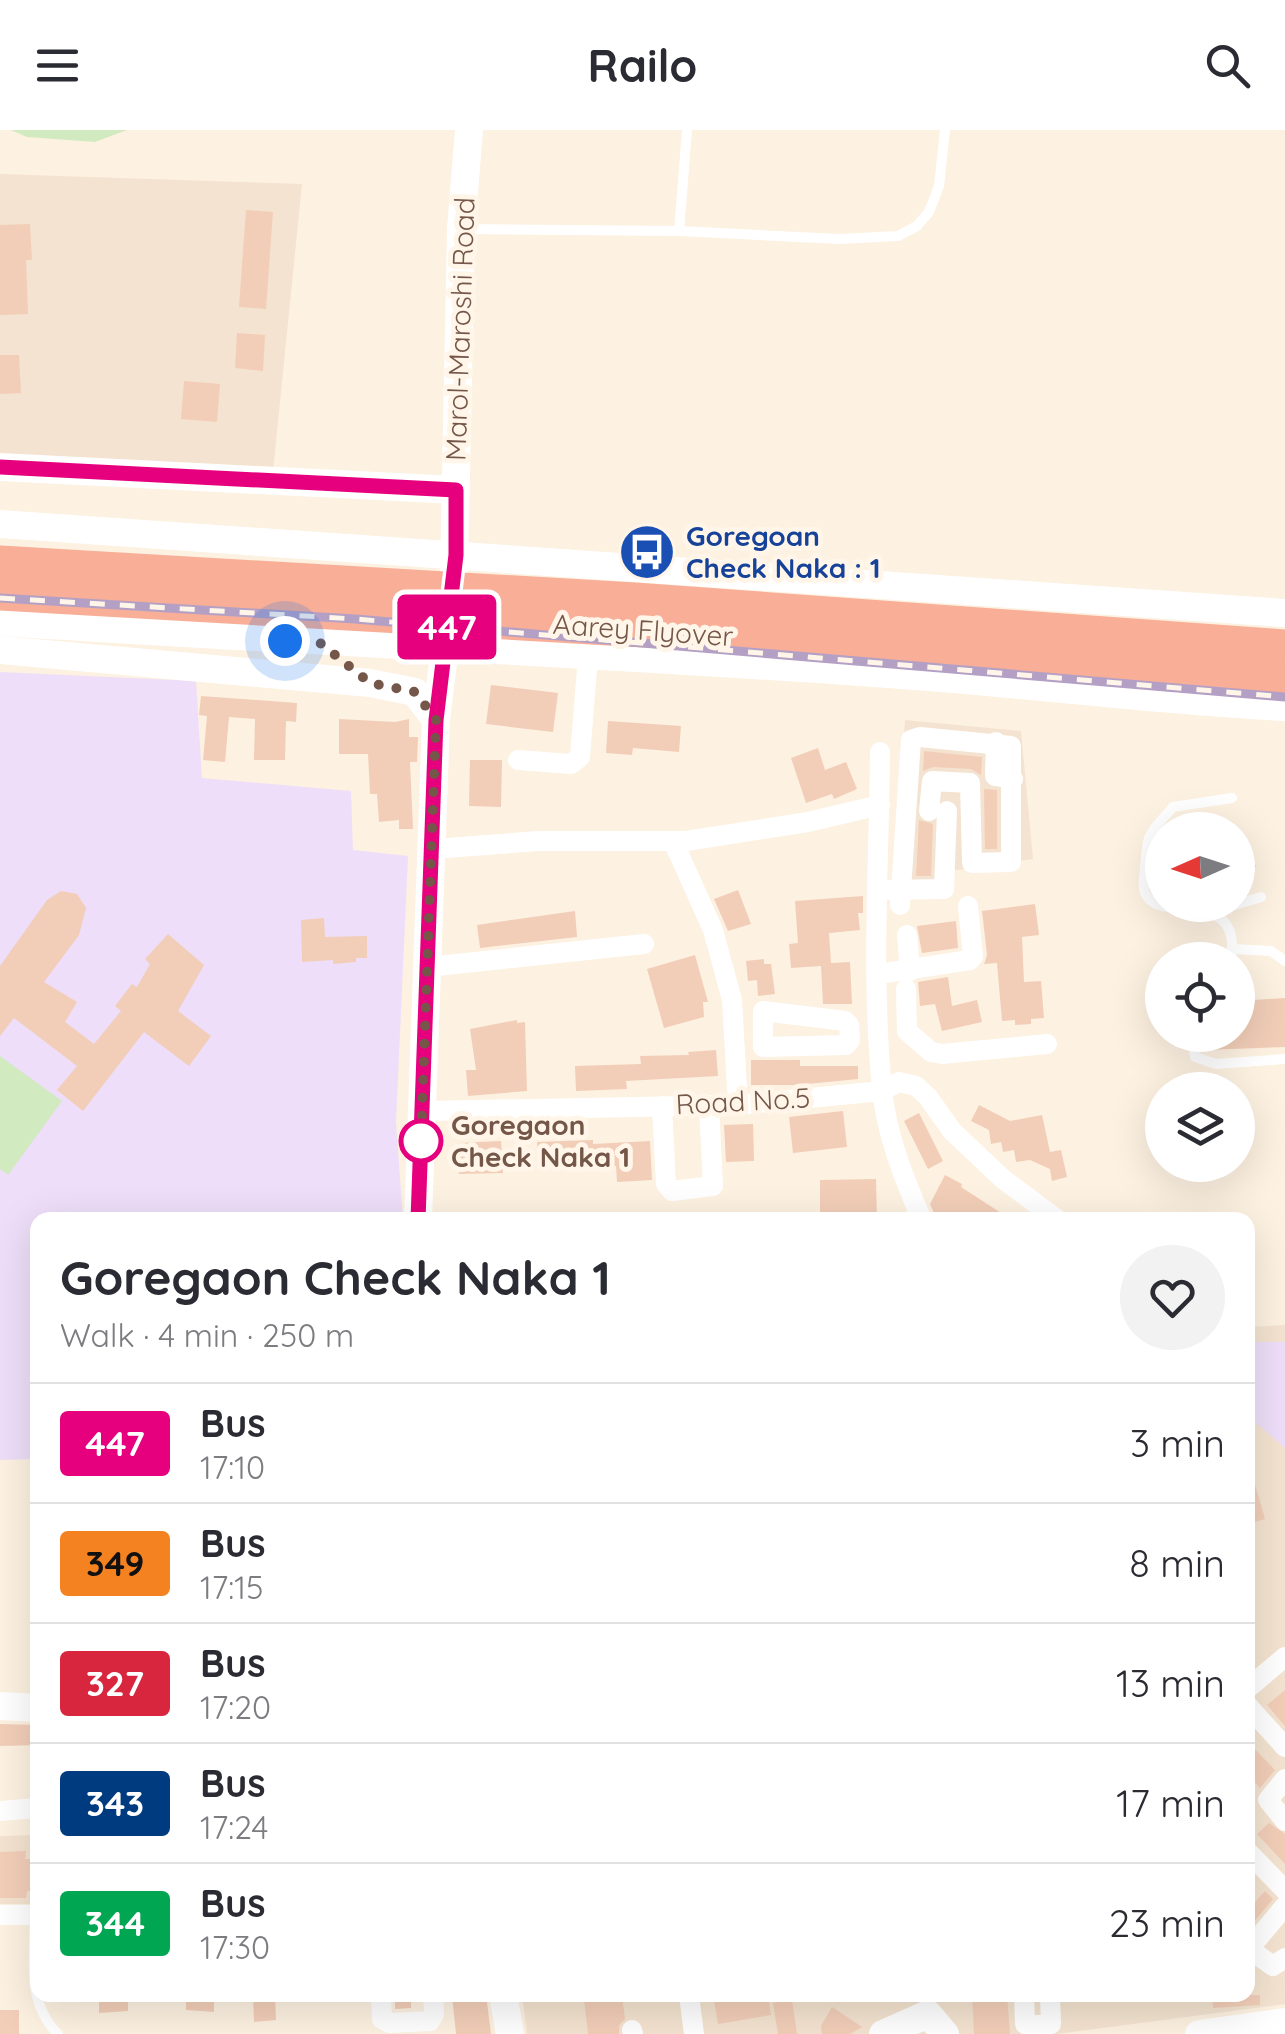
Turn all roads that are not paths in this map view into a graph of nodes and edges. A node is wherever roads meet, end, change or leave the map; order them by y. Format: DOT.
graph roads {
  1 [pos="469,130"];
  2 [pos="687,130"];
  3 [pos="945,130"];
  4 [pos="461,230"];
  5 [pos="678,232"];
  6 [pos="0,467"];
  7 [pos="456,490"];
  8 [pos="0,524"];
  9 [pos="456,555"];
  10 [pos="0,563"];
  11 [pos="921,590"];
  12 [pos="0,593"];
  13 [pos="1285,612"];
  14 [pos="0,622"];
  15 [pos="320,643"];
  16 [pos="445,647"];
  17 [pos="1285,647"];
  18 [pos="0,650"];
  19 [pos="588,656"];
  20 [pos="914,676"];
  21 [pos="370,683"];
  22 [pos="1284,701"];
  23 [pos="436,720"];
  24 [pos="880,752"];
  25 [pos="518,760"];
  26 [pos="1232,798"];
  27 [pos="880,808"];
  28 [pos="906,811"];
  29 [pos="938,811"];
  30 [pos="972,812"];
  31 [pos="1169,812"];
  32 [pos="673,841"];
  33 [pos="433,849"];
  34 [pos="878,890"];
  35 [pos="1260,896"];
  36 [pos="901,897"];
  37 [pos="1255,898"];
  38 [pos="968,906"];
  39 [pos="908,935"];
  40 [pos="644,944"];
  41 [pos="1255,953"];
  42 [pos="1285,961"];
  43 [pos="427,967"];
  44 [pos="878,974"];
  45 [pos="908,980"];
  46 [pos="907,1031"];
  47 [pos="880,1036"];
  48 [pos="850,1040"];
  49 [pos="761,1041"];
  50 [pos="736,1042"];
  51 [pos="1047,1044"];
  52 [pos="1194,1052"];
  53 [pos="1285,1059"];
  54 [pos="882,1091"];
  55 [pos="738,1105"];
  56 [pos="423,1111"];
  57 [pos="709,1111"];
  58 [pos="663,1112"];
  59 [pos="418,1212"];
  60 [pos="919,1212"];
  61 [pos="1048,1212"];
  62 [pos="1285,1657"];
  63 [pos="1255,1682"];
  64 [pos="0,1706"];
  65 [pos="30,1708"];
  66 [pos="1255,1714"];
  67 [pos="1285,1746"];
  68 [pos="1285,1779"];
  69 [pos="30,1808"];
  70 [pos="0,1810"];
  71 [pos="1285,1820"];
  72 [pos="1255,1859"];
  73 [pos="1285,1890"];
  74 [pos="1283,1911"];
  75 [pos="0,1915"];
  76 [pos="30,1915"];
  77 [pos="1255,1942"];
  78 [pos="1255,1955"];
  79 [pos="1285,1958"];
  80 [pos="39,2002"];
  81 [pos="381,2002"];
  82 [pos="434,2002"];
  83 [pos="505,2002"];
  84 [pos="690,2002"];
  85 [pos="1024,2002"];
  86 [pos="1050,2002"];
  87 [pos="934,2014"];
  88 [pos="1285,2022"];
  89 [pos="377,2028"];
  90 [pos="1038,2030"];
  91 [pos="58,2034"];
  92 [pos="444,2034"];
  93 [pos="510,2034"];
  94 [pos="694,2034"];
  95 [pos="883,2034"];
  96 [pos="1198,2034"];
  97 [pos="1212,2034"];
  1 -- 4 [label="main road, Marol-Maroshi Road"];
  2 -- 5 [label="lane"];
  3 -- 5 [label="lane"];
  4 -- 5 [label="lane"];
  4 -- 7 [label="main road, Marol-Maroshi Road"];
  6 -- 7 [label="main road"];
  7 -- 9 [label="main road, Marol-Maroshi Road"];
  8 -- 9 [label="main road"];
  9 -- 11 [label="main road"];
  9 -- 16 [label="main road, Marol-Maroshi Road"];
  10 -- 17 [label="highway, Aarey Flyover"];
  11 -- 13 [label="main road"];
  11 -- 20 [label="main road"];
  12 -- 22 [label="highway, Aarey Flyover"];
  14 -- 15 [label="main road"];
  15 -- 16 [label="main road"];
  15 -- 21 [label="main road"];
  16 -- 19 [label="main road"];
  16 -- 23 [label="main road, Marol-Maroshi Road"];
  18 -- 21 [label="main road"];
  19 -- 20 [label="main road"];
  19 -- 25 [label="street"];
  20 -- 22 [label="main road"];
  21 -- 23 [label="main road"];
  23 -- 33 [label="main road, Marol-Maroshi Road"];
  24 -- 27 [label="street"];
  26 -- 31 [label="lane"];
  27 -- 28 [label="street"];
  27 -- 32 [label="street"];
  27 -- 34 [label="street"];
  28 -- 29 [label="street"];
  28 -- 30 [label="street"];
  28 -- 36 [label="street"];
  29 -- 30 [label="street"];
  29 -- 30 [label="street"];
  29 -- 36 [label="street"];
  32 -- 33 [label="street"];
  32 -- 50 [label="street"];
  33 -- 43 [label="main road, Marol-Maroshi Road"];
  34 -- 36 [label="street"];
  34 -- 44 [label="street"];
  35 -- 37 [label="lane"];
  38 -- 45 [label="street"];
  39 -- 45 [label="street"];
  40 -- 43 [label="street"];
  41 -- 42 [label="lane"];
  43 -- 56 [label="main road, Marol-Maroshi Road"];
  44 -- 45 [label="street"];
  44 -- 47 [label="street"];
  45 -- 46 [label="street"];
  46 -- 47 [label="street"];
  46 -- 51 [label="street"];
  47 -- 48 [label="street"];
  47 -- 54 [label="street"];
  48 -- 49 [label="street"];
  48 -- 49 [label="street"];
  49 -- 50 [label="street"];
  50 -- 55 [label="street"];
  52 -- 53 [label="lane"];
  54 -- 55 [label="street, Road No.5"];
  54 -- 60 [label="street"];
  54 -- 61 [label="street, Road No.5"];
  55 -- 57 [label="street, Road No.5"];
  56 -- 58 [label="street, Road No.5"];
  56 -- 59 [label="main road, Marol-Maroshi Road"];
  57 -- 58 [label="street, Road No.5"];
  57 -- 58 [label="street"];
  62 -- 63 [label="street"];
  64 -- 65 [label="main road"];
  66 -- 67 [label="street"];
  68 -- 71 [label="street"];
  69 -- 70 [label="street"];
  72 -- 73 [label="street"];
  74 -- 77 [label="street"];
  75 -- 76 [label="street"];
  78 -- 79 [label="street"];
  80 -- 91 [label="lane"];
  81 -- 82 [label="street"];
  83 -- 93 [label="main road"];
  84 -- 94 [label="street"];
  85 -- 90 [label="street"];
  86 -- 90 [label="street"];
  87 -- 95 [label="main road"];
  88 -- 97 [label="main road"];
  89 -- 92 [label="street"];
  96 -- 97 [label="main road"];
}
